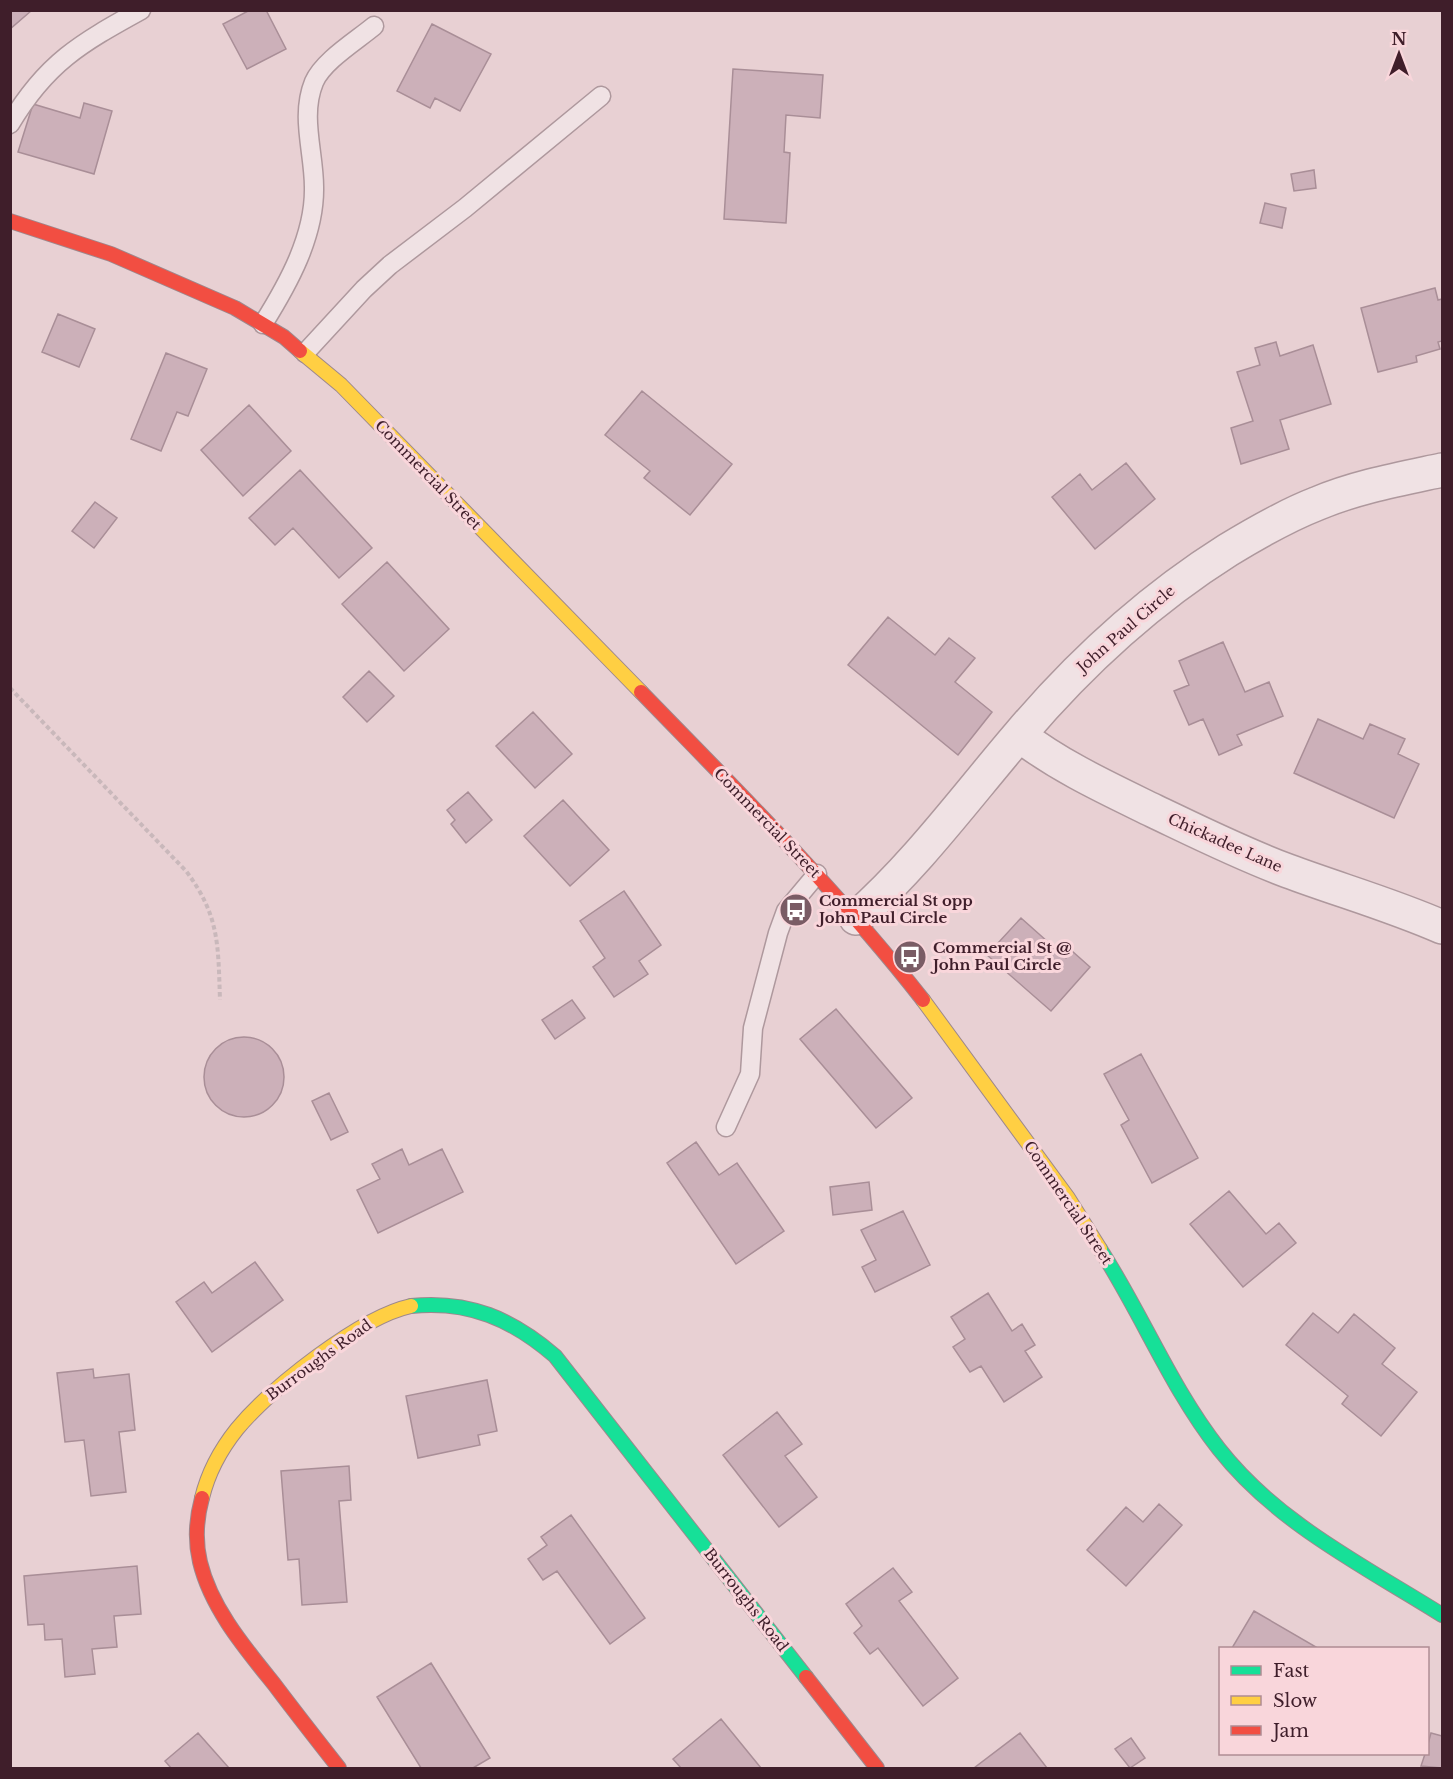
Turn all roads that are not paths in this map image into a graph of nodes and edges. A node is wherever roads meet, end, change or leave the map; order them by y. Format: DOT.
graph roads {
  1 [pos="141,10"];
  2 [pos="374,26"];
  3 [pos="601,96"];
  4 [pos="10,124"];
  5 [pos="10,221"];
  6 [pos="263,324"];
  7 [pos="305,353"];
  8 [pos="1443,470"];
  9 [pos="1019,735"];
  10 [pos="817,874"];
  11 [pos="856,918"];
  12 [pos="1443,927"];
  13 [pos="726,1127"];
  14 [pos="1443,1615"];
  15 [pos="339,1768"];
  16 [pos="877,1768"];
  1 -- 4 [label="lane"];
  2 -- 6 [label="lane"];
  3 -- 7 [label="lane"];
  5 -- 6 [label="main road, Commercial Street"];
  6 -- 7 [label="main road, Commercial Street"];
  7 -- 10 [label="main road, Commercial Street"];
  8 -- 9 [label="street, John Paul Circle"];
  9 -- 11 [label="street, John Paul Circle"];
  9 -- 12 [label="street, Chickadee Lane"];
  10 -- 11 [label="main road, Commercial Street"];
  10 -- 13 [label="lane"];
  11 -- 14 [label="main road, Commercial Street"];
  15 -- 16 [label="main road, Burroughs Road"];
}
